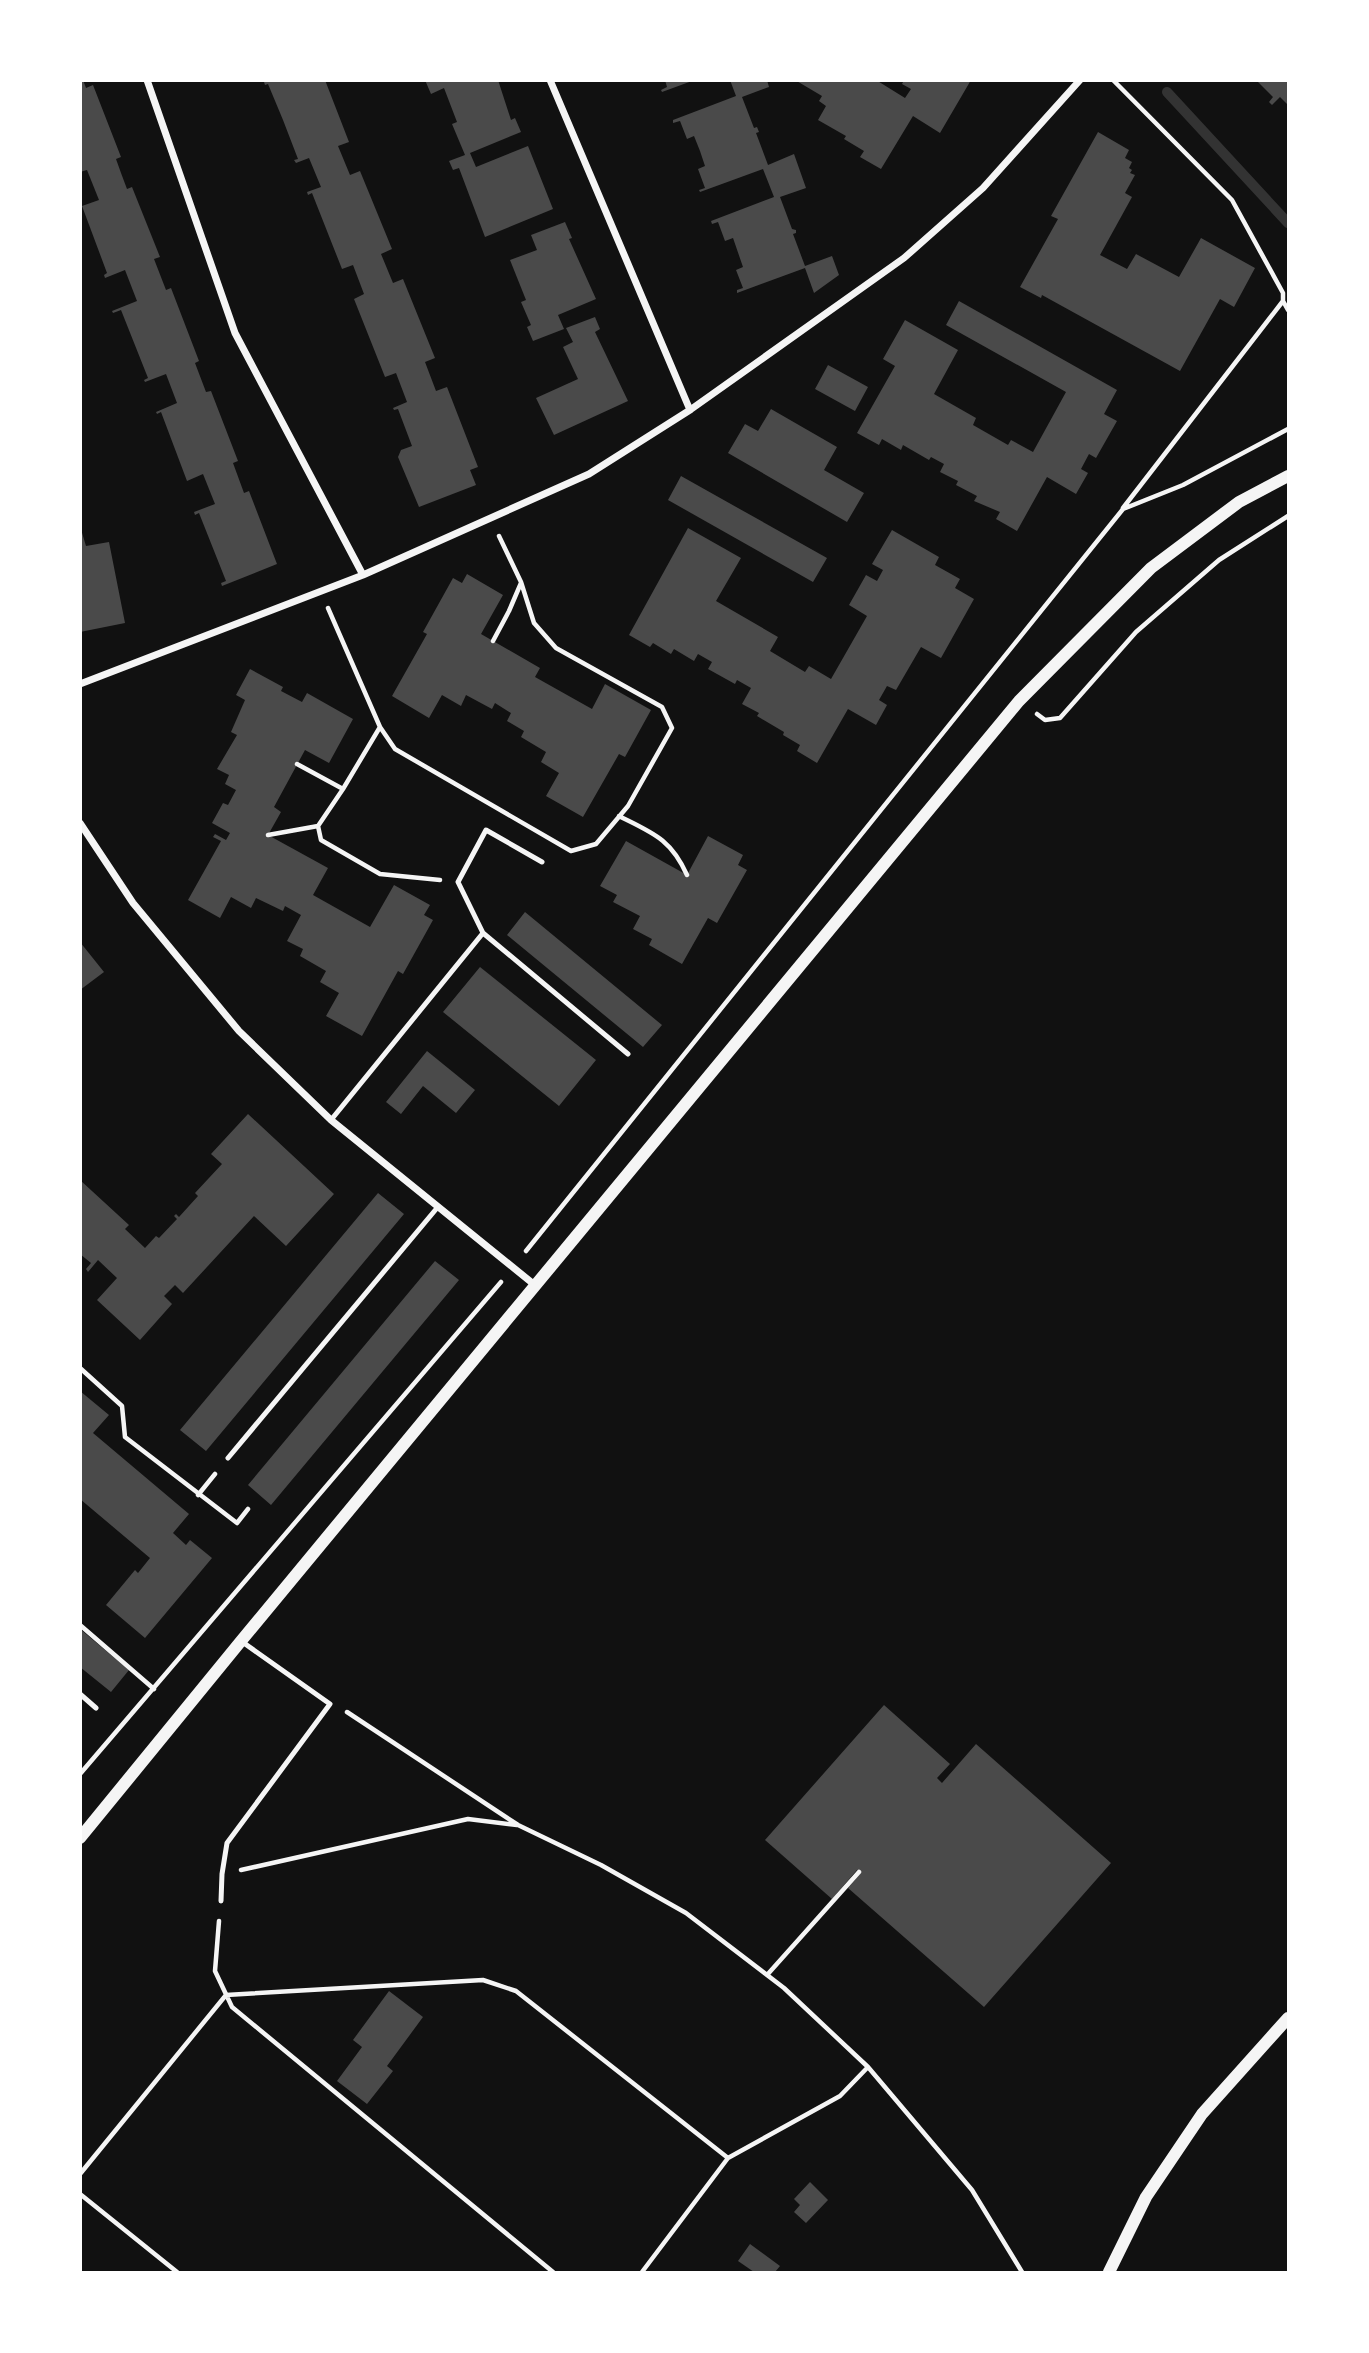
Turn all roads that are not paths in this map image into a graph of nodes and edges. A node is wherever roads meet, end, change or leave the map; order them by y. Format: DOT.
graph roads {
  1 [pos="147,80"];
  2 [pos="550,80"];
  3 [pos="1080,80"];
  4 [pos="690,410"];
  5 [pos="1289,476"];
  6 [pos="363,575"];
  7 [pos="80,684"];
  8 [pos="80,823"];
  9 [pos="542,862"];
  10 [pos="483,933"];
  11 [pos="628,1054"];
  12 [pos="331,1120"];
  13 [pos="437,1208"];
  14 [pos="536,1286"];
  15 [pos="228,1458"];
  16 [pos="241,1641"];
  17 [pos="80,1694"];
  18 [pos="96,1708"];
  19 [pos="80,1838"];
  20 [pos="221,1900"];
  21 [pos="1289,2018"];
  22 [pos="1109,2273"];
  1 -- 6 [label="street"];
  2 -- 4 [label="street"];
  3 -- 4 [label="street"];
  4 -- 6 [label="street"];
  5 -- 14 [label="street"];
  6 -- 7 [label="street"];
  8 -- 12 [label="street"];
  9 -- 10 [label="lane"];
  10 -- 11 [label="lane"];
  10 -- 12 [label="lane"];
  12 -- 13 [label="street"];
  13 -- 14 [label="street"];
  13 -- 15 [label="lane"];
  14 -- 16 [label="street"];
  16 -- 19 [label="street"];
  16 -- 20 [label="lane"];
  17 -- 18 [label="lane"];
  21 -- 22 [label="street"];
}
